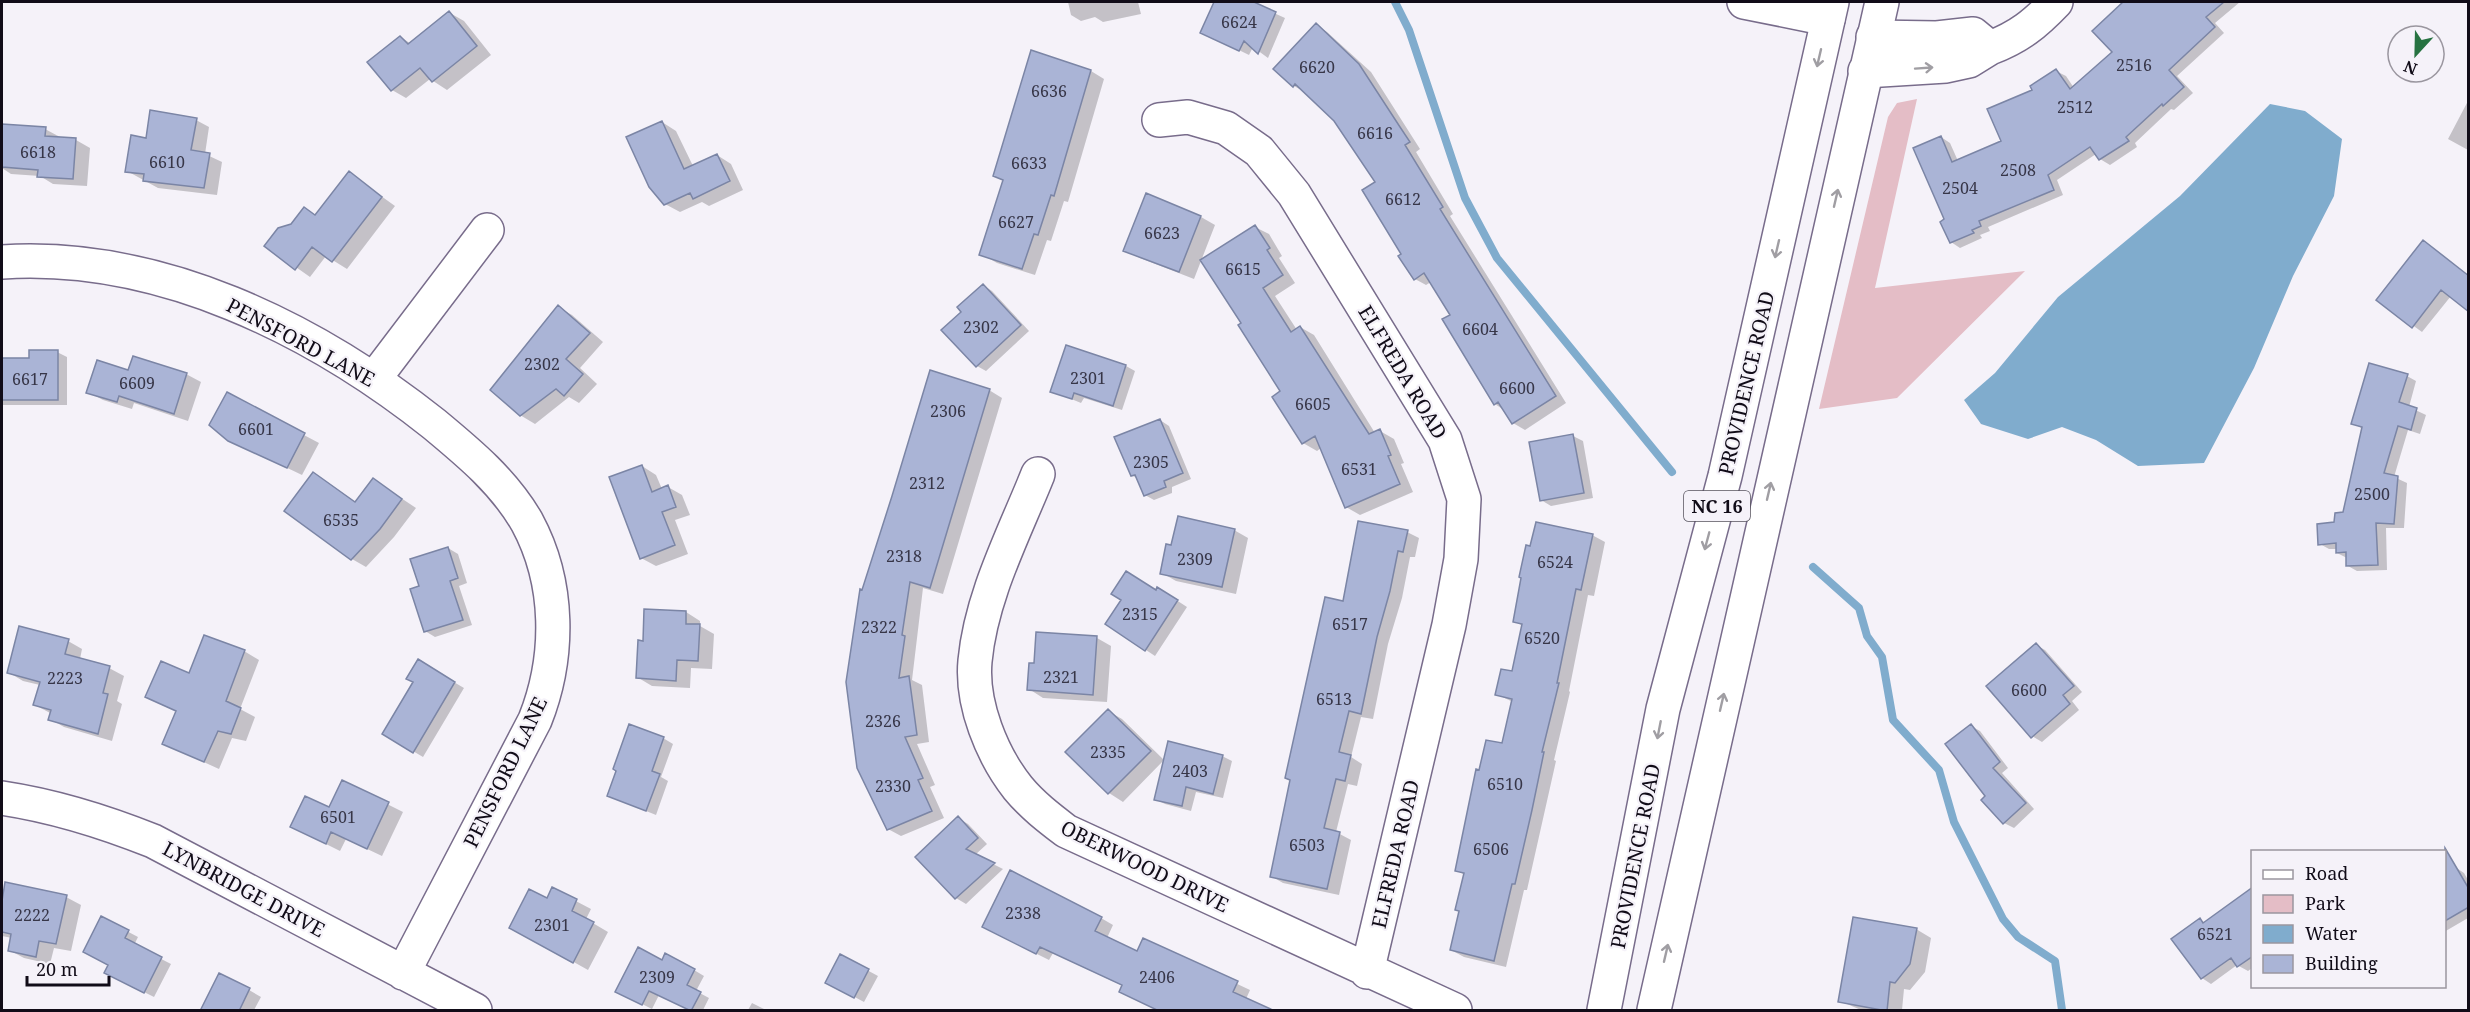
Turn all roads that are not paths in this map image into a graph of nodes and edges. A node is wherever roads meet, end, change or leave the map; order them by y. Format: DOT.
graph roads {
  1 [pos="1744,2"];
  2 [pos="1882,2"];
  3 [pos="2056,2"];
  4 [pos="1830,10"];
  5 [pos="1873,37"];
  6 [pos="1990,48"];
  7 [pos="1865,71"];
  8 [pos="1159,120"];
  9 [pos="487,230"];
  10 [pos="2,262"];
  11 [pos="374,379"];
  12 [pos="1038,474"];
  13 [pos="2,798"];
  14 [pos="1367,972"];
  15 [pos="403,973"];
  16 [pos="475,1011"];
  17 [pos="1455,1011"];
  18 [pos="1604,1011"];
  19 [pos="1654,1011"];
  1 -- 4 [label="street"];
  2 -- 5 [label="street, NC 16"];
  3 -- 6 [label="street"];
  4 -- 18 [label="street, PROVIDENCE ROAD / NC 16, one-way"];
  5 -- 6 [label="street"];
  5 -- 7 [label="street, NC 16"];
  7 -- 6 [label="street, one-way"];
  19 -- 7 [label="street, NC 16, one-way"];
  8 -- 14 [label="street, ELFREDA ROAD"];
  9 -- 11 [label="street"];
  10 -- 11 [label="street, PENSFORD LANE"];
  11 -- 15 [label="street, PENSFORD LANE"];
  12 -- 14 [label="street, OBERWOOD DRIVE"];
  13 -- 15 [label="street, LYNBRIDGE DRIVE"];
  14 -- 17 [label="street, OBERWOOD DRIVE"];
  15 -- 16 [label="street, LYNBRIDGE DRIVE"];
}
